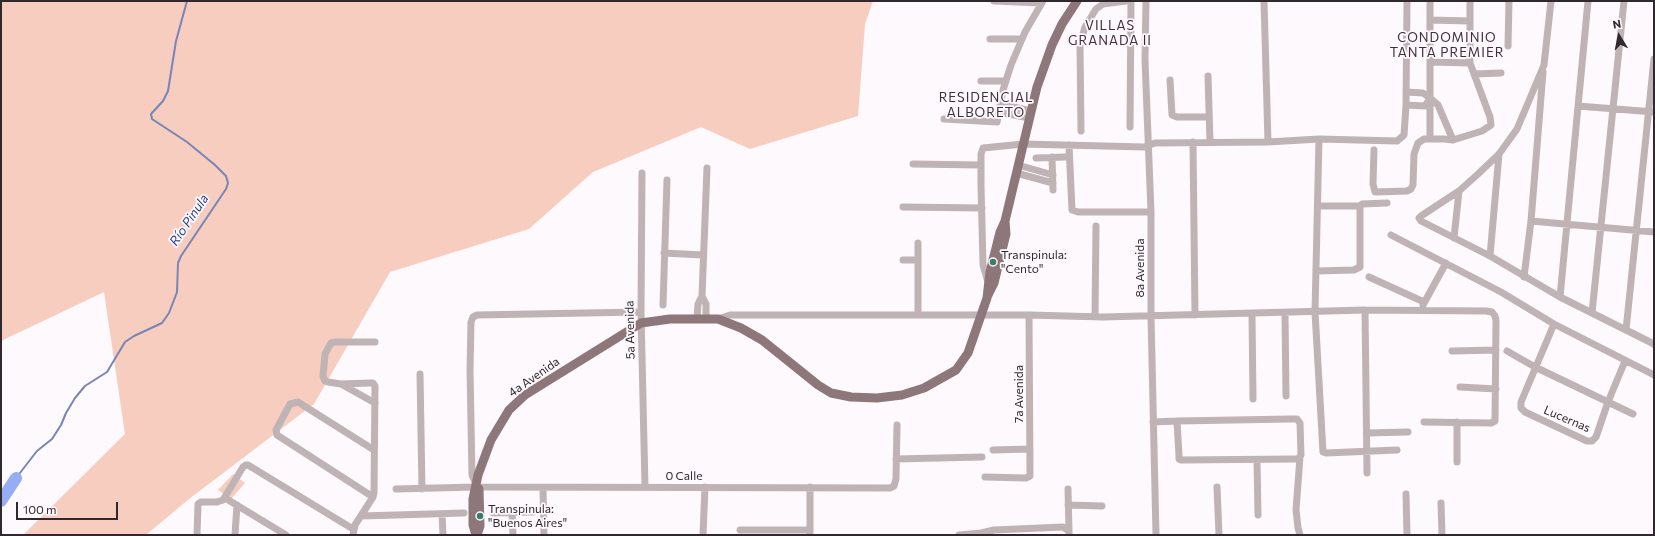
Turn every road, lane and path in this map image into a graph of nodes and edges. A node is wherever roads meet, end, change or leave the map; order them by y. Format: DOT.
graph roads {
  1 [pos="994,1"];
  2 [pos="1007,1"];
  3 [pos="1077,1"];
  4 [pos="1126,1"];
  5 [pos="1131,1"];
  6 [pos="1146,1"];
  7 [pos="1264,1"];
  8 [pos="1407,1"];
  9 [pos="1430,1"];
  10 [pos="1470,1"];
  11 [pos="1509,1"];
  12 [pos="1551,1"];
  13 [pos="1588,1"];
  14 [pos="1624,1"];
  15 [pos="1042,2"];
  16 [pos="1430,20"];
  17 [pos="1470,21"];
  18 [pos="990,39"];
  19 [pos="1022,39"];
  20 [pos="1508,46"];
  21 [pos="1654,59"];
  22 [pos="1431,62"];
  23 [pos="1470,63"];
  24 [pos="1544,64"];
  25 [pos="1502,73"];
  26 [pos="1474,74"];
  27 [pos="1208,76"];
  28 [pos="1170,80"];
  29 [pos="981,81"];
  30 [pos="1006,81"];
  31 [pos="1406,92"];
  32 [pos="1430,98"];
  33 [pos="1001,104"];
  34 [pos="1406,106"];
  35 [pos="1578,106"];
  36 [pos="1613,109"];
  37 [pos="999,112"];
  38 [pos="1651,112"];
  39 [pos="1030,114"];
  40 [pos="1209,117"];
  41 [pos="944,119"];
  42 [pos="1130,127"];
  43 [pos="1081,131"];
  44 [pos="1319,139"];
  45 [pos="1430,139"];
  46 [pos="1453,140"];
  47 [pos="1193,142"];
  48 [pos="1210,142"];
  49 [pos="1268,142"];
  50 [pos="1023,144"];
  51 [pos="1150,145"];
  52 [pos="1068,146"];
  53 [pos="1374,150"];
  54 [pos="1499,154"];
  55 [pos="1052,157"];
  56 [pos="1064,157"];
  57 [pos="1036,158"];
  58 [pos="913,164"];
  59 [pos="981,165"];
  60 [pos="707,168"];
  61 [pos="1017,169"];
  62 [pos="642,173"];
  63 [pos="1053,175"];
  64 [pos="667,180"];
  65 [pos="1459,191"];
  66 [pos="1388,203"];
  67 [pos="1318,206"];
  68 [pos="1360,206"];
  69 [pos="903,207"];
  70 [pos="982,208"];
  71 [pos="1151,212"];
  72 [pos="1532,220"];
  73 [pos="1005,221"];
  74 [pos="1567,224"];
  75 [pos="1096,226"];
  76 [pos="1602,227"];
  77 [pos="1636,230"];
  78 [pos="1654,232"];
  79 [pos="1391,235"];
  80 [pos="1454,238"];
  81 [pos="918,243"];
  82 [pos="664,252"];
  83 [pos="703,255"];
  84 [pos="1490,256"];
  85 [pos="903,260"];
  86 [pos="918,260"];
  87 [pos="1446,263"];
  88 [pos="1316,270"];
  89 [pos="1369,277"];
  90 [pos="1524,277"];
  91 [pos="988,282"];
  92 [pos="1560,297"];
  93 [pos="987,298"];
  94 [pos="1424,302"];
  95 [pos="663,305"];
  96 [pos="1365,310"];
  97 [pos="1422,310"];
  98 [pos="641,312"];
  99 [pos="1315,312"];
  100 [pos="1285,313"];
  101 [pos="1252,314"];
  102 [pos="1592,314"];
  103 [pos="918,315"];
  104 [pos="982,315"];
  105 [pos="1029,315"];
  106 [pos="1195,315"];
  107 [pos="1095,316"];
  108 [pos="1151,316"];
  109 [pos="701,318"];
  110 [pos="718,319"];
  111 [pos="641,323"];
  112 [pos="1554,324"];
  113 [pos="1626,330"];
  114 [pos="375,342"];
  115 [pos="1654,344"];
  116 [pos="1496,350"];
  117 [pos="1452,351"];
  118 [pos="1507,351"];
  119 [pos="1626,361"];
  120 [pos="1535,367"];
  121 [pos="420,374"];
  122 [pos="1654,375"];
  123 [pos="341,384"];
  124 [pos="1460,387"];
  125 [pos="1496,388"];
  126 [pos="1286,396"];
  127 [pos="1253,399"];
  128 [pos="1608,402"];
  129 [pos="374,403"];
  130 [pos="1633,414"];
  131 [pos="1177,421"];
  132 [pos="1153,422"];
  133 [pos="1424,422"];
  134 [pos="1457,422"];
  135 [pos="897,425"];
  136 [pos="1408,432"];
  137 [pos="1367,433"];
  138 [pos="1030,449"];
  139 [pos="374,450"];
  140 [pos="993,450"];
  141 [pos="1397,450"];
  142 [pos="1367,451"];
  143 [pos="982,457"];
  144 [pos="1300,457"];
  145 [pos="896,459"];
  146 [pos="1257,460"];
  147 [pos="1457,462"];
  148 [pos="1367,473"];
  149 [pos="985,477"];
  150 [pos="477,485"];
  151 [pos="810,486"];
  152 [pos="1218,486"];
  153 [pos="645,487"];
  154 [pos="705,487"];
  155 [pos="422,488"];
  156 [pos="543,488"];
  157 [pos="396,489"];
  158 [pos="1068,489"];
  159 [pos="1406,494"];
  160 [pos="225,498"];
  161 [pos="374,498"];
  162 [pos="1441,503"];
  163 [pos="237,505"];
  164 [pos="1068,505"];
  165 [pos="1102,506"];
  166 [pos="533,512"];
  167 [pos="464,513"];
  168 [pos="493,513"];
  169 [pos="512,513"];
  170 [pos="442,514"];
  171 [pos="1258,515"];
  172 [pos="361,516"];
  173 [pos="740,530"];
  174 [pos="353,532"];
  175 [pos="810,532"];
  176 [pos="1069,533"];
  177 [pos="197,535"];
  178 [pos="235,535"];
  179 [pos="286,535"];
  180 [pos="443,535"];
  181 [pos="476,535"];
  182 [pos="513,535"];
  183 [pos="544,535"];
  184 [pos="703,535"];
  185 [pos="959,535"];
  186 [pos="1156,535"];
  187 [pos="1219,535"];
  188 [pos="1300,535"];
  189 [pos="1407,535"];
  190 [pos="1442,535"];
  1 -- 2 [label="street"];
  2 -- 15 [label="street"];
  3 -- 39 [label="main road"];
  4 -- 43 [label="street"];
  5 -- 42 [label="street"];
  6 -- 51 [label="street, 8a Avenida"];
  7 -- 49 [label="street"];
  8 -- 31 [label="street"];
  9 -- 16 [label="street"];
  10 -- 17 [label="street"];
  11 -- 20 [label="street"];
  12 -- 24 [label="street"];
  13 -- 35 [label="street"];
  14 -- 36 [label="street"];
  15 -- 19 [label="street"];
  16 -- 17 [label="street"];
  16 -- 22 [label="street"];
  17 -- 23 [label="street"];
  18 -- 19 [label="street"];
  19 -- 30 [label="street"];
  21 -- 38 [label="street"];
  22 -- 23 [label="street"];
  22 -- 32 [label="street"];
  23 -- 26 [label="street"];
  24 -- 54 [label="street"];
  24 -- 72 [label="street"];
  25 -- 26 [label="street"];
  26 -- 46 [label="street"];
  27 -- 40 [label="street"];
  28 -- 40 [label="street"];
  29 -- 30 [label="street"];
  30 -- 33 [label="street"];
  31 -- 32 [label="street"];
  31 -- 34 [label="street"];
  32 -- 34 [label="street"];
  32 -- 45 [label="street"];
  32 -- 46 [label="street"];
  33 -- 37 [label="street"];
  33 -- 39 [label="street"];
  34 -- 44 [label="street"];
  35 -- 36 [label="street"];
  35 -- 74 [label="street"];
  36 -- 38 [label="street"];
  36 -- 76 [label="street"];
  37 -- 39 [label="street"];
  37 -- 41 [label="street"];
  38 -- 77 [label="street"];
  39 -- 50 [label="main road"];
  40 -- 48 [label="street"];
  44 -- 49 [label="street"];
  44 -- 67 [label="street"];
  45 -- 46 [label="street"];
  45 -- 53 [label="street"];
  47 -- 48 [label="street"];
  47 -- 51 [label="street"];
  47 -- 106 [label="street"];
  48 -- 49 [label="street"];
  50 -- 52 [label="street"];
  50 -- 59 [label="street"];
  50 -- 61 [label="main road"];
  51 -- 52 [label="street"];
  51 -- 71 [label="street, 8a Avenida"];
  52 -- 71 [label="street"];
  54 -- 65 [label="street"];
  54 -- 84 [label="street"];
  55 -- 56 [label="street"];
  55 -- 57 [label="street"];
  55 -- 63 [label="street"];
  58 -- 59 [label="street"];
  59 -- 70 [label="street"];
  60 -- 83 [label="street"];
  61 -- 63 [label="street"];
  61 -- 63 [label="street"];
  61 -- 73 [label="main road"];
  62 -- 98 [label="street, 5a Avenida"];
  64 -- 82 [label="street"];
  65 -- 80 [label="street"];
  65 -- 80 [label="street"];
  66 -- 68 [label="street"];
  67 -- 68 [label="street"];
  67 -- 88 [label="street"];
  68 -- 88 [label="street"];
  69 -- 70 [label="street"];
  70 -- 91 [label="street"];
  71 -- 108 [label="street, 8a Avenida"];
  72 -- 74 [label="street"];
  72 -- 90 [label="street"];
  73 -- 91 [label="main road"];
  73 -- 93 [label="main road"];
  74 -- 76 [label="street"];
  74 -- 92 [label="street"];
  75 -- 107 [label="street"];
  76 -- 77 [label="street"];
  76 -- 102 [label="street"];
  77 -- 78 [label="street"];
  77 -- 113 [label="street"];
  79 -- 87 [label="street"];
  80 -- 84 [label="street"];
  81 -- 86 [label="street"];
  82 -- 83 [label="street"];
  82 -- 95 [label="street"];
  83 -- 109 [label="street"];
  84 -- 90 [label="street"];
  85 -- 86 [label="street"];
  86 -- 103 [label="street"];
  87 -- 94 [label="street"];
  87 -- 112 [label="street"];
  88 -- 99 [label="street"];
  89 -- 94 [label="street"];
  90 -- 92 [label="street"];
  91 -- 93 [label="main road"];
  92 -- 102 [label="street"];
  93 -- 104 [label="main road"];
  94 -- 97 [label="street"];
  96 -- 97 [label="street"];
  96 -- 99 [label="street"];
  96 -- 137 [label="street"];
  97 -- 116 [label="street"];
  98 -- 111 [label="street, 5a Avenida"];
  98 -- 150 [label="street, 4a Avenida"];
  99 -- 100 [label="street"];
  99 -- 142 [label="street"];
  100 -- 101 [label="street"];
  100 -- 126 [label="street"];
  101 -- 106 [label="street"];
  101 -- 127 [label="street"];
  102 -- 113 [label="street"];
  103 -- 104 [label="street"];
  103 -- 110 [label="street"];
  104 -- 105 [label="street"];
  104 -- 110 [label="main road"];
  105 -- 107 [label="street"];
  105 -- 138 [label="street, 7a Avenida"];
  106 -- 108 [label="street"];
  107 -- 108 [label="street"];
  108 -- 132 [label="street, 8a Avenida"];
  109 -- 110 [label="main road"];
  109 -- 111 [label="main road"];
  111 -- 150 [label="main road, 4a Avenida"];
  111 -- 153 [label="street, 5a Avenida"];
  112 -- 119 [label="street"];
  112 -- 120 [label="street"];
  113 -- 115 [label="street"];
  114 -- 123 [label="street"];
  116 -- 117 [label="street"];
  116 -- 125 [label="street"];
  118 -- 120 [label="street"];
  119 -- 122 [label="street"];
  119 -- 128 [label="street, Lucernas"];
  120 -- 128 [label="street"];
  120 -- 128 [label="street, Lucernas"];
  121 -- 155 [label="street"];
  123 -- 129 [label="street"];
  123 -- 129 [label="street"];
  124 -- 125 [label="street"];
  125 -- 134 [label="street"];
  128 -- 130 [label="street"];
  129 -- 139 [label="street"];
  131 -- 132 [label="street"];
  131 -- 144 [label="street"];
  131 -- 146 [label="street"];
  132 -- 186 [label="street, 8a Avenida"];
  133 -- 134 [label="street"];
  134 -- 147 [label="street"];
  135 -- 145 [label="street"];
  136 -- 137 [label="street"];
  137 -- 142 [label="street"];
  138 -- 140 [label="street"];
  138 -- 149 [label="street, 7a Avenida"];
  139 -- 161 [label="street"];
  139 -- 161 [label="street"];
  141 -- 142 [label="street"];
  142 -- 148 [label="street"];
  143 -- 145 [label="street"];
  144 -- 146 [label="street"];
  144 -- 188 [label="street"];
  145 -- 151 [label="street, 0 Calle"];
  146 -- 171 [label="street"];
  150 -- 155 [label="street, 0 Calle"];
  150 -- 156 [label="street, 0 Calle"];
  150 -- 181 [label="main road, 4a Avenida"];
  151 -- 154 [label="street, 0 Calle"];
  151 -- 175 [label="street"];
  152 -- 187 [label="street"];
  153 -- 154 [label="street, 0 Calle"];
  153 -- 156 [label="street, 0 Calle"];
  154 -- 184 [label="street"];
  155 -- 157 [label="street, 0 Calle"];
  156 -- 183 [label="street"];
  158 -- 164 [label="street"];
  159 -- 189 [label="street"];
  160 -- 163 [label="street"];
  160 -- 174 [label="street"];
  160 -- 177 [label="street"];
  161 -- 172 [label="street"];
  162 -- 190 [label="street"];
  163 -- 178 [label="street"];
  163 -- 179 [label="street"];
  164 -- 165 [label="street"];
  164 -- 176 [label="street"];
  166 -- 169 [label="street"];
  167 -- 170 [label="street"];
  168 -- 169 [label="street"];
  169 -- 182 [label="street"];
  170 -- 172 [label="street"];
  170 -- 180 [label="street"];
  172 -- 174 [label="street"];
  173 -- 175 [label="street"];
  176 -- 185 [label="street"];
}
